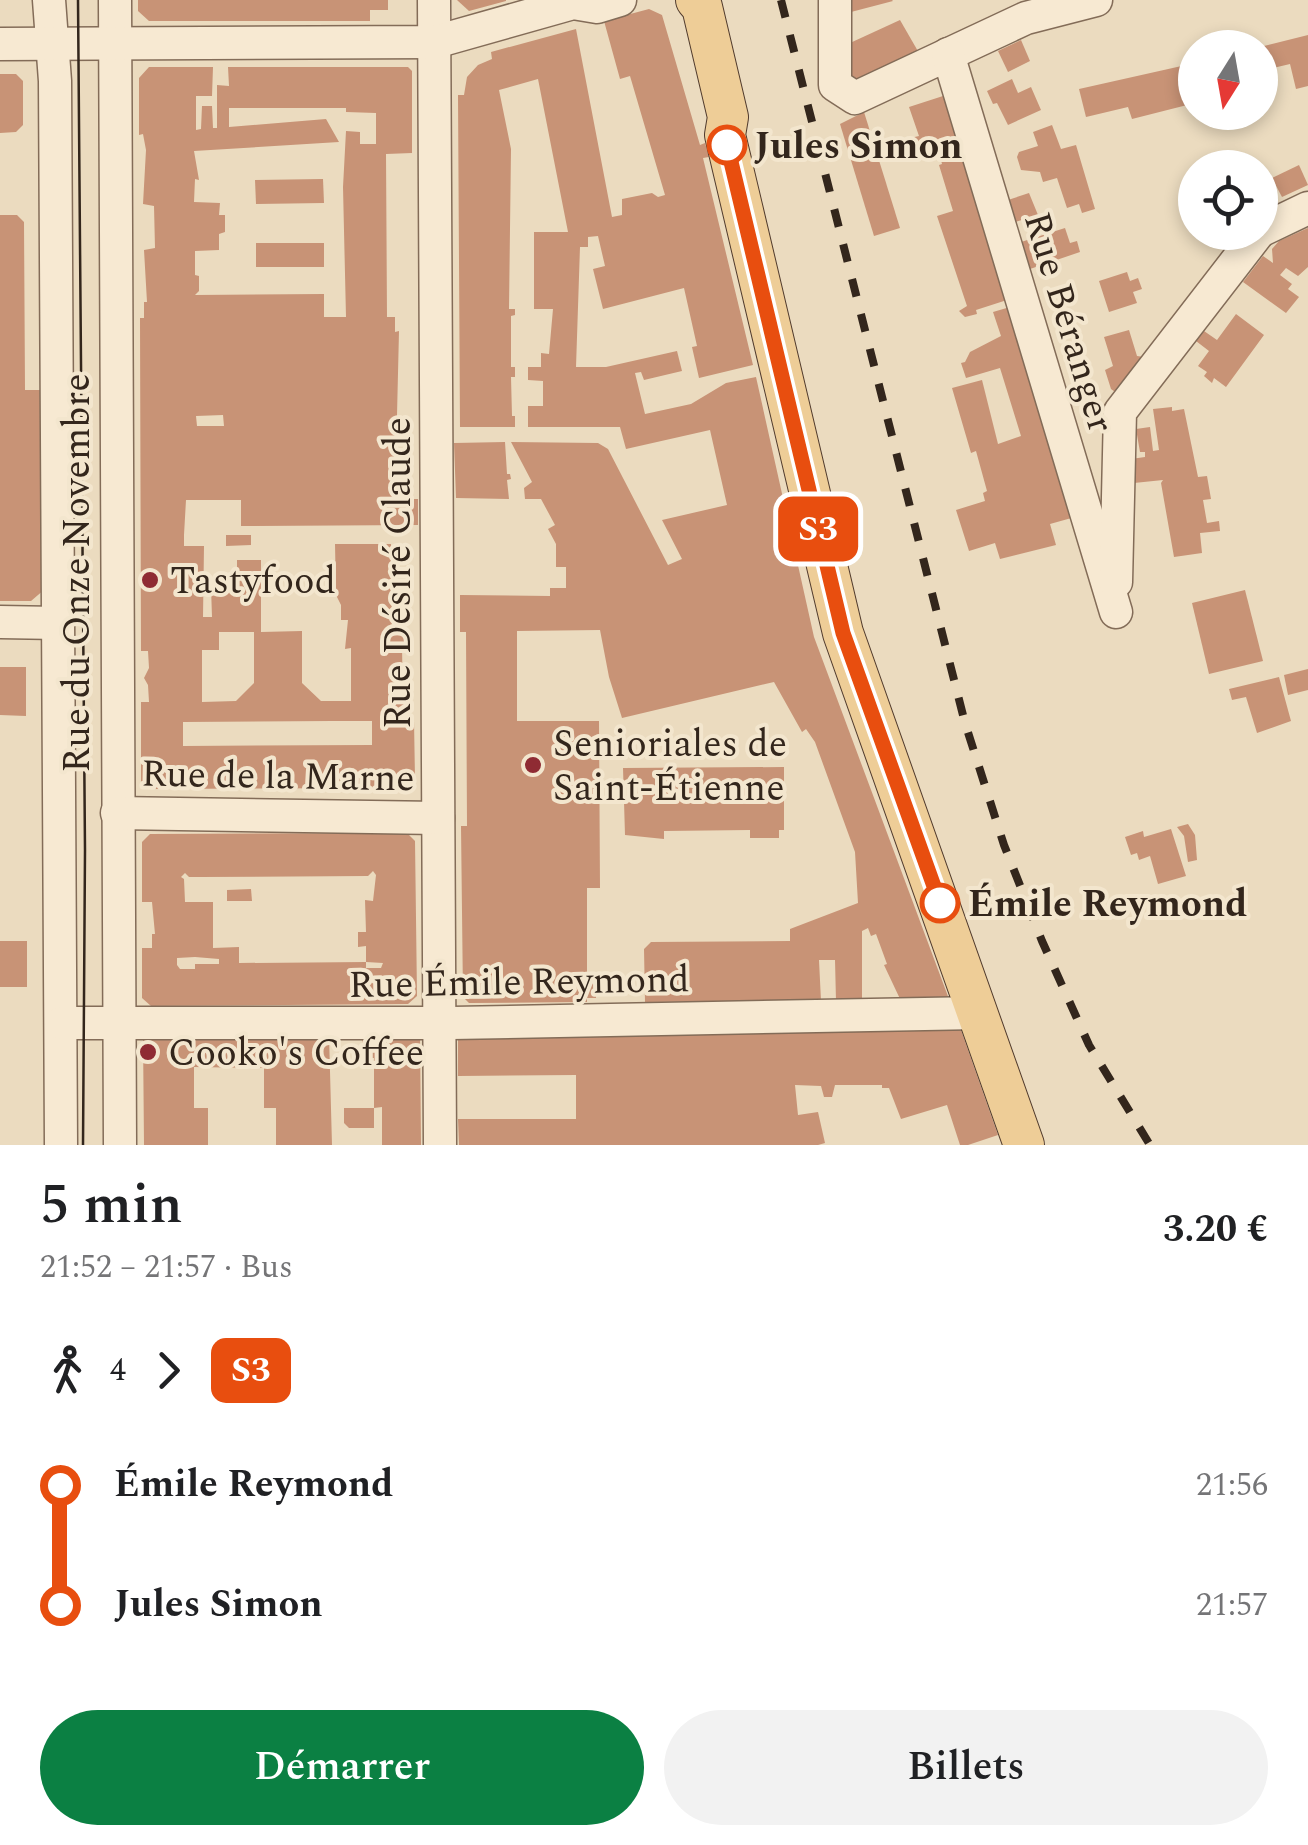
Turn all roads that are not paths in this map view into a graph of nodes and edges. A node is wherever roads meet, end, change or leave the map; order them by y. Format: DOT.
graph roads {
  1 [pos="49,0"];
  2 [pos="115,0"];
  3 [pos="434,0"];
  4 [pos="620,0"];
  5 [pos="678,0"];
  6 [pos="696,0"];
  7 [pos="834,0"];
  8 [pos="1096,0"];
  9 [pos="574,1"];
  10 [pos="435,42"];
  11 [pos="0,44"];
  12 [pos="54,44"];
  13 [pos="114,44"];
  14 [pos="948,54"];
  15 [pos="725,135"];
  16 [pos="1308,208"];
  17 [pos="1278,223"];
  18 [pos="1245,250"];
  19 [pos="0,622"];
  20 [pos="58,623"];
  21 [pos="117,813"];
  22 [pos="438,818"];
  23 [pos="981,1022"];
  24 [pos="61,1023"];
  25 [pos="118,1023"];
  26 [pos="440,1023"];
  27 [pos="1043,1142"];
  28 [pos="62,1145"];
  29 [pos="120,1145"];
  30 [pos="440,1145"];
  1 -- 12 [label="street, Rue du Onze Novembre"];
  2 -- 13 [label="street, Rue du Onze Novembre"];
  3 -- 10 [label="street, Rue Désiré Claude"];
  4 -- 9 [label="street"];
  5 -- 15 [label="main road"];
  6 -- 15 [label="main road"];
  7 -- 14 [label="street"];
  8 -- 14 [label="street"];
  9 -- 10 [label="street"];
  10 -- 13 [label="street"];
  10 -- 22 [label="street, Rue Désiré Claude"];
  11 -- 12 [label="street"];
  12 -- 13 [label="street"];
  12 -- 20 [label="street, Rue du Onze Novembre"];
  13 -- 21 [label="street, Rue du Onze Novembre"];
  14 -- 18 [label="street, Rue Béranger"];
  15 -- 23 [label="main road"];
  16 -- 17 [label="street"];
  19 -- 20 [label="street"];
  20 -- 24 [label="street, Rue du Onze Novembre"];
  21 -- 22 [label="street, Rue de la Marne"];
  21 -- 25 [label="street, Rue du Onze Novembre"];
  22 -- 26 [label="street, Rue Désiré Claude"];
  23 -- 26 [label="street, Rue Émile Reymond"];
  23 -- 27 [label="main road"];
  24 -- 25 [label="street, Rue Émile Reymond"];
  24 -- 28 [label="street, Rue du Onze Novembre"];
  25 -- 26 [label="street, Rue Émile Reymond"];
  25 -- 29 [label="street, Rue du Onze Novembre"];
  26 -- 30 [label="street, Rue Désiré Claude"];
}
